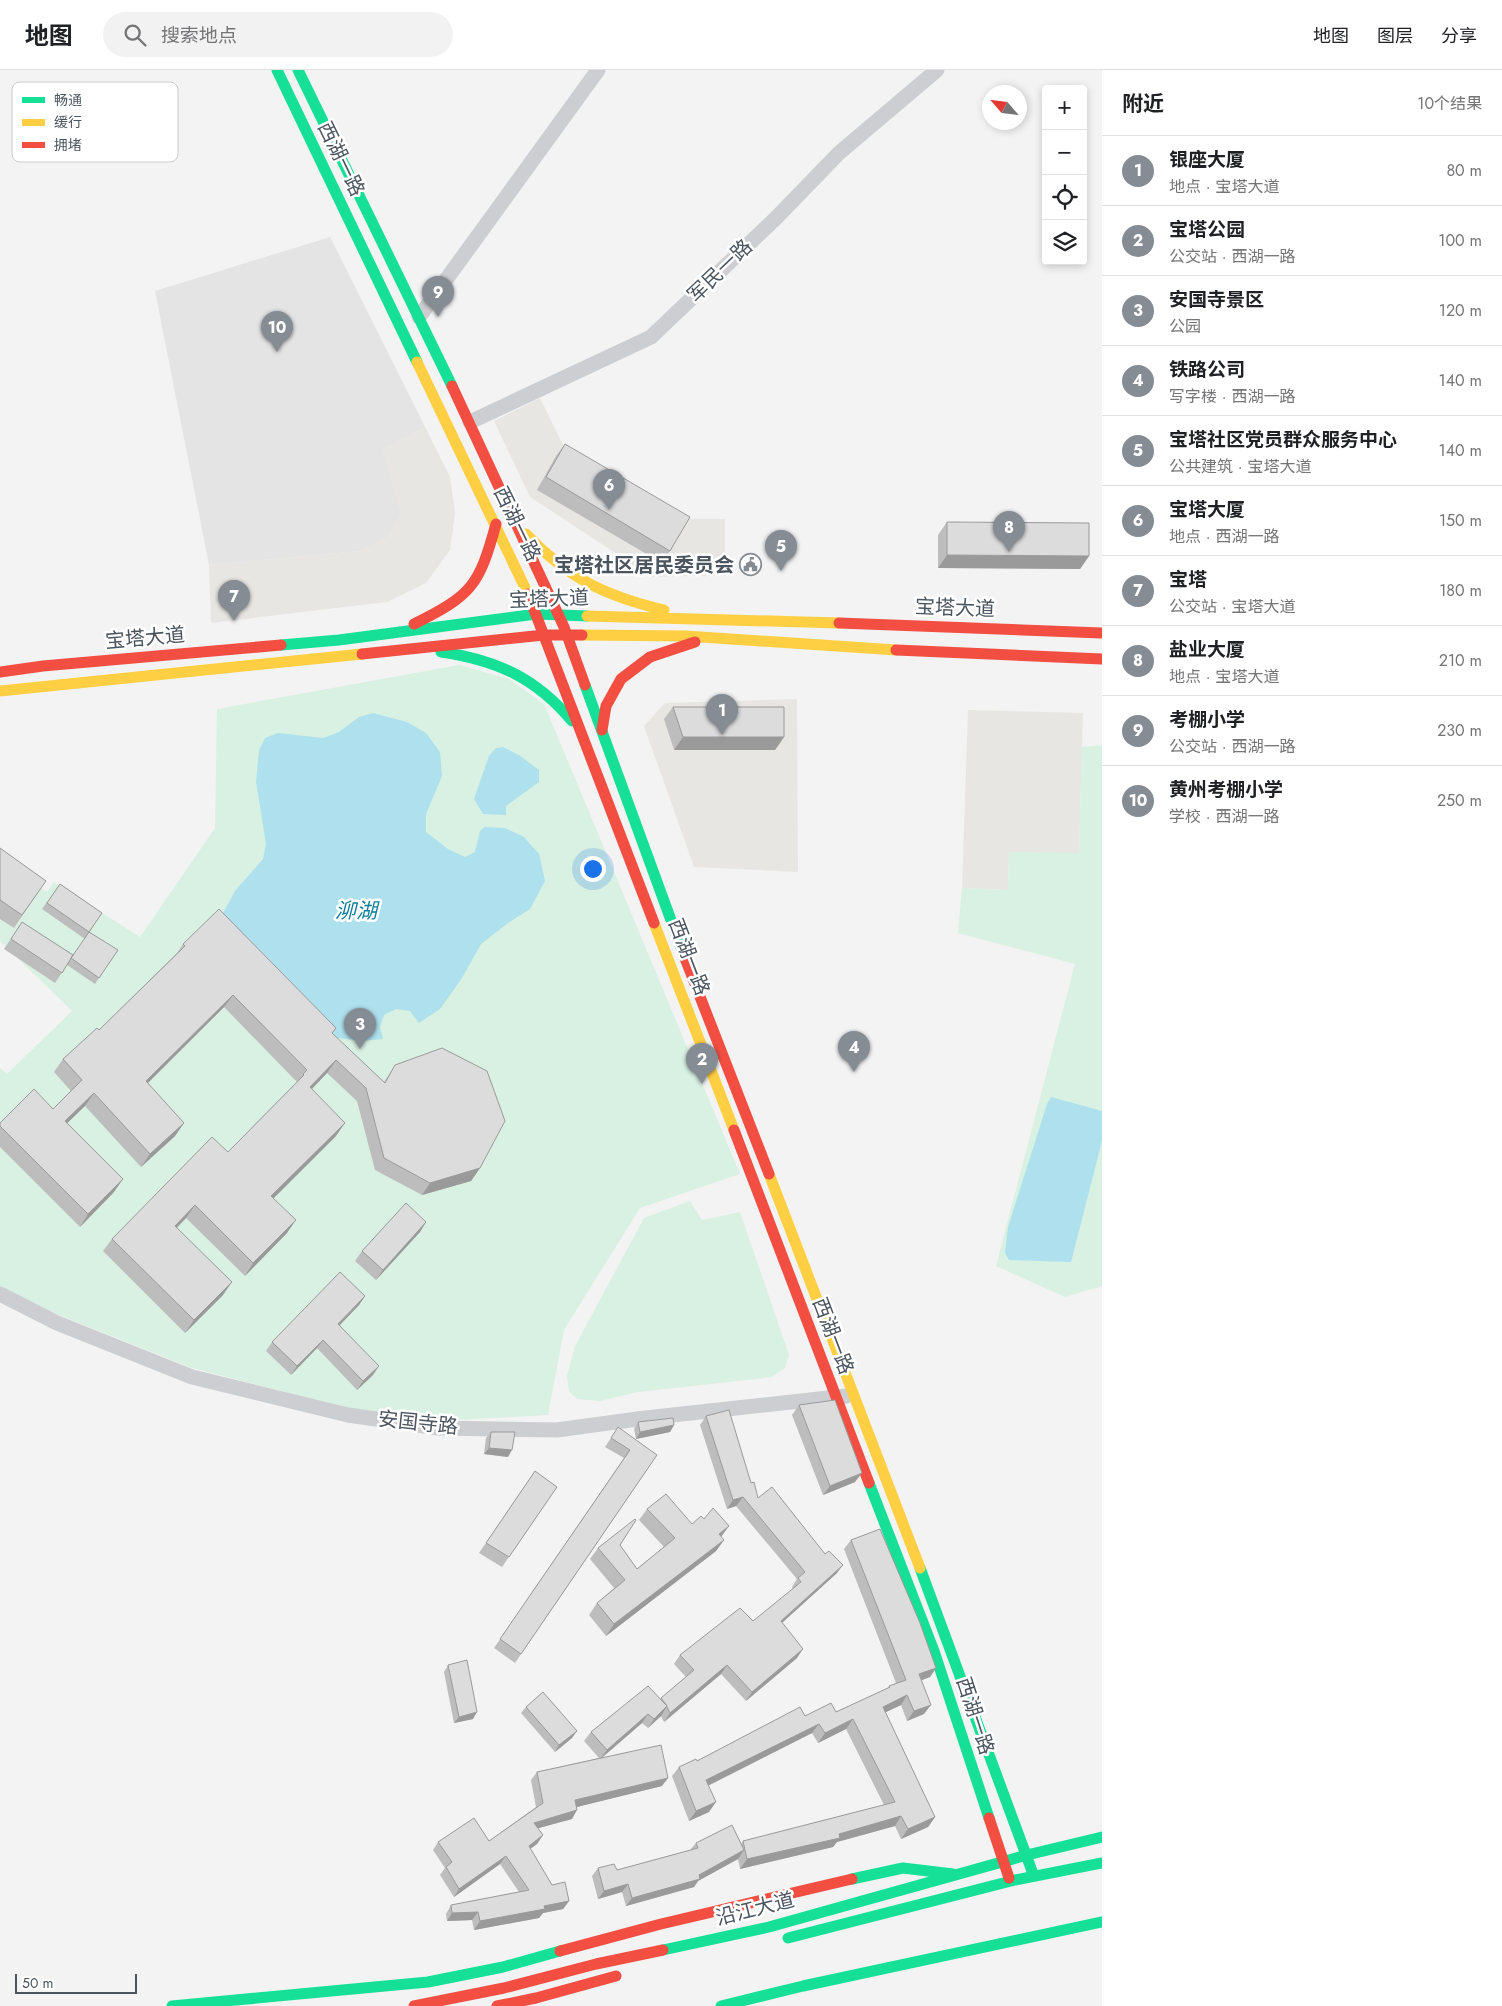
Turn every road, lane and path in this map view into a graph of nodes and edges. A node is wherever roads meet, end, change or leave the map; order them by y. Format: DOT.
graph roads {
  1 [pos="277,70"];
  2 [pos="298,70"];
  3 [pos="598,70"];
  4 [pos="937,70"];
  5 [pos="419,317"];
  6 [pos="470,422"];
  7 [pos="496,524"];
  8 [pos="517,524"];
  9 [pos="536,614"];
  10 [pos="558,615"];
  11 [pos="708,620"];
  12 [pos="396,632"];
  13 [pos="1102,633"];
  14 [pos="544,635"];
  15 [pos="566,635"];
  16 [pos="706,638"];
  17 [pos="396,650"];
  18 [pos="1102,659"];
  19 [pos="0,672"];
  20 [pos="0,691"];
  21 [pos="602,733"];
  22 [pos="583,736"];
  23 [pos="0,1294"];
  24 [pos="855,1395"];
  25 [pos="837,1397"];
  26 [pos="1102,1827"];
  27 [pos="1102,1838"];
  28 [pos="1071,1844"];
  29 [pos="1027,1855"];
  30 [pos="1004,1861"];
  31 [pos="1102,1862"];
  32 [pos="956,1874"];
  33 [pos="1034,1876"];
  34 [pos="1010,1881"];
  35 [pos="1102,1922"];
  36 [pos="772,1942"];
  37 [pos="625,1974"];
  38 [pos="172,2006"];
  39 [pos="414,2006"];
  40 [pos="497,2006"];
  41 [pos="721,2006"];
  1 -- 7 [label="main road, 西湖一路"];
  2 -- 5 [label="main road, 西湖一路"];
  3 -- 5 [label="street"];
  4 -- 6 [label="street, 军民一路"];
  5 -- 6 [label="main road, 西湖一路"];
  6 -- 8 [label="main road, 西湖一路"];
  7 -- 9 [label="main road, 西湖一路"];
  7 -- 12 [label="main road"];
  8 -- 10 [label="main road, 西湖一路"];
  8 -- 11 [label="main road"];
  9 -- 10 [label="main road, 宝塔大道"];
  9 -- 12 [label="main road, 宝塔大道"];
  9 -- 14 [label="main road, 西湖一路"];
  10 -- 11 [label="main road, 宝塔大道"];
  10 -- 15 [label="main road, 西湖一路"];
  11 -- 13 [label="main road, 宝塔大道"];
  12 -- 19 [label="main road, 宝塔大道"];
  14 -- 15 [label="main road, 宝塔大道"];
  14 -- 17 [label="main road, 宝塔大道"];
  14 -- 22 [label="main road, 西湖一路"];
  15 -- 16 [label="main road, 宝塔大道"];
  15 -- 21 [label="main road, 西湖一路"];
  16 -- 18 [label="main road, 宝塔大道"];
  16 -- 21 [label="main road"];
  17 -- 20 [label="main road, 宝塔大道"];
  17 -- 22 [label="main road"];
  21 -- 24 [label="main road, 西湖一路"];
  22 -- 25 [label="main road, 西湖一路"];
  23 -- 25 [label="street, 安国寺路"];
  24 -- 25 [label="street, 安国寺路"];
  24 -- 29 [label="main road, 西湖一路"];
  25 -- 30 [label="main road, 西湖一路"];
  26 -- 28 [label="main road"];
  27 -- 28 [label="main road, 沿江大道"];
  28 -- 29 [label="main road, 沿江大道"];
  29 -- 30 [label="main road, 沿江大道"];
  29 -- 33 [label="main road, 西湖一路"];
  30 -- 32 [label="main road, 沿江大道"];
  30 -- 34 [label="main road, 西湖一路"];
  31 -- 33 [label="main road, 沿江大道"];
  32 -- 38 [label="main road"];
  32 -- 39 [label="main road, 沿江大道"];
  33 -- 34 [label="main road, 沿江大道"];
  34 -- 36 [label="main road, 沿江大道"];
  35 -- 41 [label="main road"];
  37 -- 40 [label="main road"];
}
